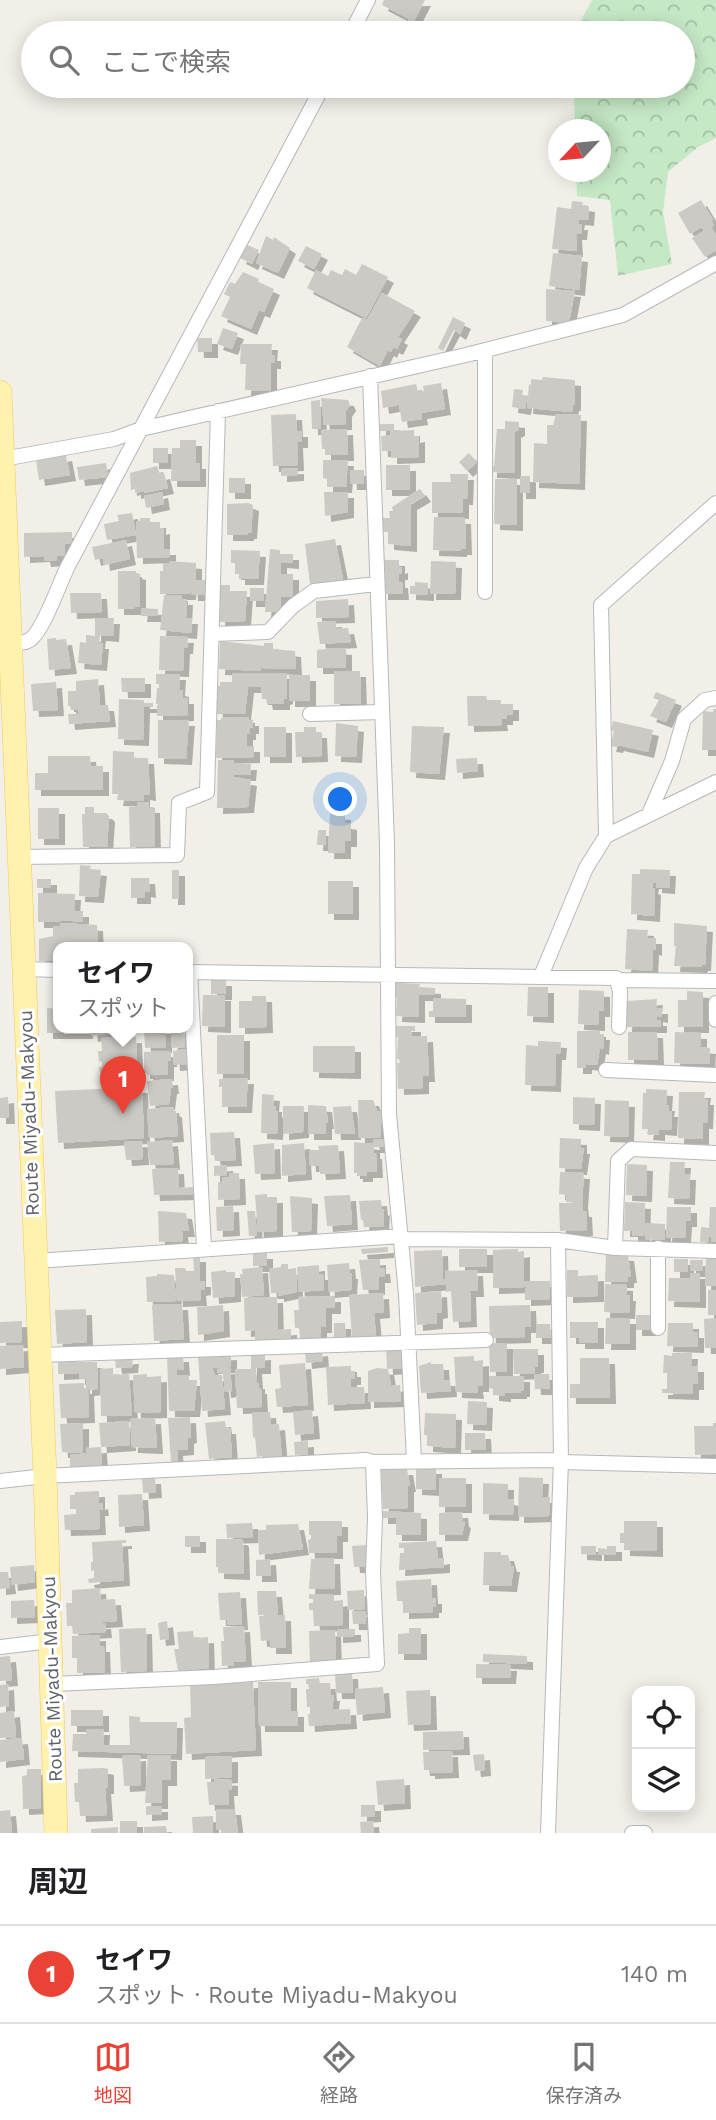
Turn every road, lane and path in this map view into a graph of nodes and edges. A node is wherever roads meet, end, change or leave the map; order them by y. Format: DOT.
graph roads {
  1 [pos="368,0"];
  2 [pos="357,21"];
  3 [pos="317,98"];
  4 [pos="716,264"];
  5 [pos="485,350"];
  6 [pos="370,376"];
  7 [pos="0,392"];
  8 [pos="218,411"];
  9 [pos="141,429"];
  10 [pos="3,459"];
  11 [pos="716,503"];
  12 [pos="376,584"];
  13 [pos="485,592"];
  14 [pos="212,634"];
  15 [pos="7,657"];
  16 [pos="716,698"];
  17 [pos="382,712"];
  18 [pos="310,714"];
  19 [pos="7,779"];
  20 [pos="716,782"];
  21 [pos="649,814"];
  22 [pos="606,836"];
  23 [pos="19,857"];
  24 [pos="23,969"];
  25 [pos="53,970"];
  26 [pos="193,972"];
  27 [pos="386,974"];
  28 [pos="541,976"];
  29 [pos="617,980"];
  30 [pos="715,984"];
  31 [pos="716,1003"];
  32 [pos="716,1020"];
  33 [pos="619,1027"];
  34 [pos="192,1033"];
  35 [pos="606,1070"];
  36 [pos="716,1075"];
  37 [pos="716,1153"];
  38 [pos="402,1238"];
  39 [pos="558,1240"];
  40 [pos="204,1248"];
  41 [pos="615,1248"];
  42 [pos="658,1248"];
  43 [pos="716,1251"];
  44 [pos="36,1261"];
  45 [pos="658,1328"];
  46 [pos="486,1340"];
  47 [pos="409,1342"];
  48 [pos="40,1354"];
  49 [pos="414,1460"];
  50 [pos="561,1461"];
  51 [pos="373,1462"];
  52 [pos="716,1466"];
  53 [pos="45,1476"];
  54 [pos="0,1481"];
  55 [pos="51,1641"];
  56 [pos="0,1647"];
  57 [pos="52,1684"];
  58 [pos="56,1833"];
  59 [pos="548,1833"];
  60 [pos="632,1833"];
  61 [pos="645,1833"];
  1 -- 2 [label="street"];
  3 -- 9 [label="street"];
  4 -- 5 [label="street"];
  5 -- 6 [label="street"];
  5 -- 13 [label="street"];
  6 -- 8 [label="street"];
  6 -- 12 [label="street"];
  7 -- 10 [label="main road, Route Miyadu-Makyou"];
  8 -- 9 [label="street"];
  8 -- 14 [label="street"];
  9 -- 10 [label="street"];
  9 -- 15 [label="street"];
  10 -- 15 [label="main road, Route Miyadu-Makyou"];
  11 -- 22 [label="street"];
  12 -- 14 [label="street"];
  12 -- 17 [label="street"];
  14 -- 23 [label="street"];
  15 -- 19 [label="main road, Route Miyadu-Makyou"];
  16 -- 21 [label="street"];
  17 -- 18 [label="street"];
  17 -- 27 [label="street"];
  19 -- 23 [label="main road, Route Miyadu-Makyou"];
  20 -- 21 [label="street"];
  21 -- 22 [label="street"];
  22 -- 28 [label="street"];
  23 -- 24 [label="main road, Route Miyadu-Makyou"];
  24 -- 25 [label="street"];
  24 -- 44 [label="main road, Route Miyadu-Makyou"];
  26 -- 27 [label="street"];
  27 -- 28 [label="street"];
  27 -- 38 [label="street"];
  28 -- 29 [label="street"];
  29 -- 30 [label="street"];
  29 -- 33 [label="street"];
  31 -- 32 [label="street"];
  34 -- 40 [label="street"];
  35 -- 36 [label="street"];
  37 -- 41 [label="street"];
  38 -- 39 [label="street"];
  38 -- 40 [label="street"];
  38 -- 47 [label="street"];
  39 -- 41 [label="street"];
  39 -- 50 [label="street"];
  40 -- 44 [label="street"];
  41 -- 42 [label="street"];
  42 -- 43 [label="street"];
  42 -- 45 [label="street"];
  44 -- 48 [label="main road, Route Miyadu-Makyou"];
  46 -- 47 [label="street"];
  47 -- 48 [label="street"];
  47 -- 49 [label="street"];
  48 -- 53 [label="main road, Route Miyadu-Makyou"];
  49 -- 50 [label="street"];
  49 -- 51 [label="street"];
  50 -- 52 [label="street"];
  50 -- 59 [label="street"];
  51 -- 53 [label="street"];
  51 -- 57 [label="street"];
  53 -- 54 [label="street"];
  53 -- 55 [label="main road, Route Miyadu-Makyou"];
  55 -- 56 [label="street"];
  55 -- 57 [label="main road, Route Miyadu-Makyou"];
  57 -- 58 [label="main road, Route Miyadu-Makyou"];
  60 -- 61 [label="street"];
}
